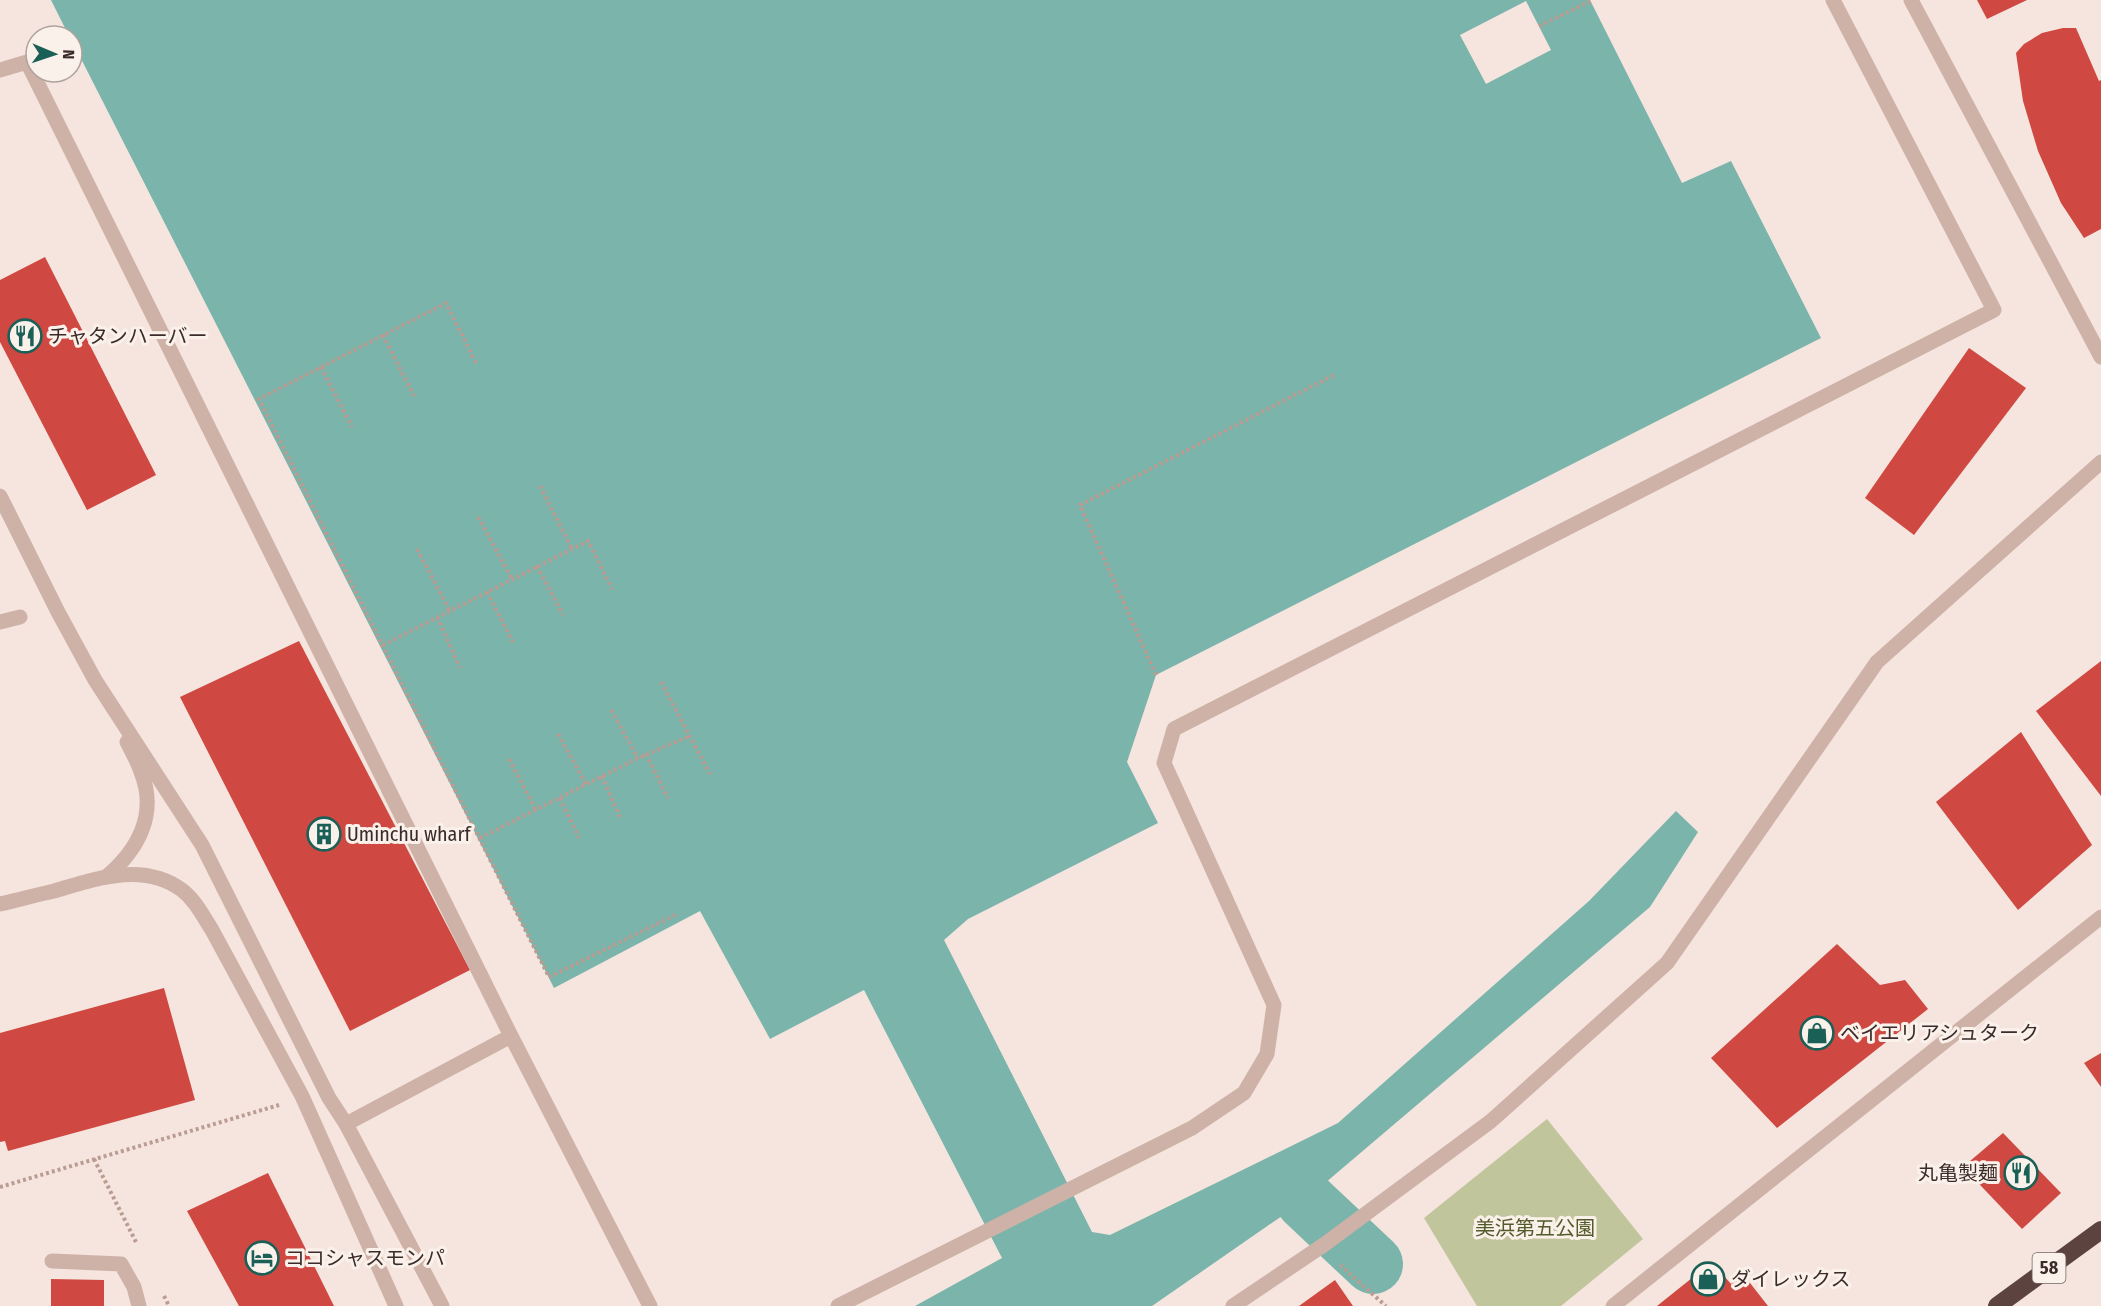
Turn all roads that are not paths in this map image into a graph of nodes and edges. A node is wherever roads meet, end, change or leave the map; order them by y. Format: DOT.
graph roads {
  1 [pos="1833,0"];
  2 [pos="1911,0"];
  3 [pos="0,70"];
  4 [pos="2101,357"];
  5 [pos="2101,462"];
  6 [pos="0,496"];
  7 [pos="20,617"];
  8 [pos="0,622"];
  9 [pos="100,688"];
  10 [pos="106,877"];
  11 [pos="0,904"];
  12 [pos="2101,917"];
  13 [pos="511,1036"];
  14 [pos="345,1124"];
  15 [pos="2101,1230"];
  16 [pos="52,1261"];
  17 [pos="139,1306"];
  18 [pos="396,1306"];
  19 [pos="441,1306"];
  20 [pos="650,1306"];
  21 [pos="838,1306"];
  22 [pos="1233,1306"];
  23 [pos="1613,1306"];
  24 [pos="1997,1306"];
  1 -- 21 [label="street"];
  2 -- 4 [label="street"];
  3 -- 13 [label="street"];
  5 -- 22 [label="street"];
  6 -- 9 [label="street"];
  7 -- 8 [label="street"];
  9 -- 10 [label="street"];
  9 -- 14 [label="street"];
  10 -- 11 [label="street"];
  10 -- 18 [label="street"];
  12 -- 23 [label="street"];
  13 -- 14 [label="street"];
  13 -- 20 [label="street"];
  14 -- 19 [label="street"];
  15 -- 24 [label="highway, 58"];
  16 -- 17 [label="street"];
}
